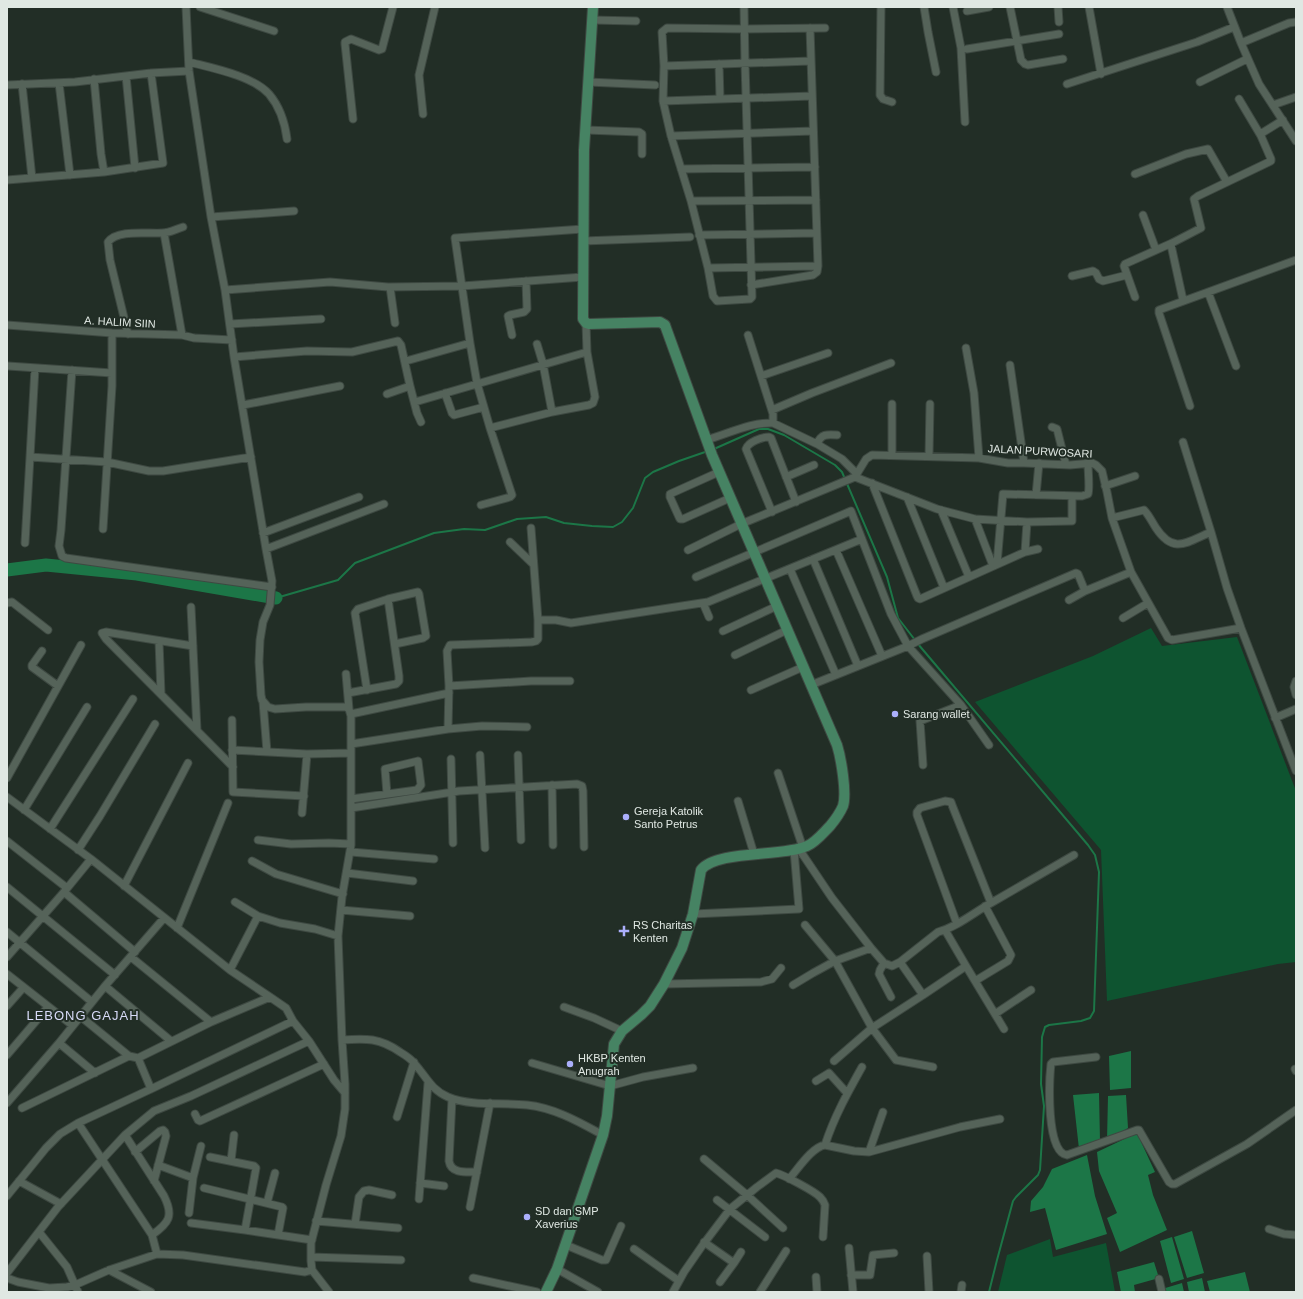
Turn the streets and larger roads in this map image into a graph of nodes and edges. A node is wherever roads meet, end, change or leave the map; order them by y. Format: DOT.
graph roads {
  1 [pos="186,7"];
  2 [pos="200,7"];
  3 [pos="393,7"];
  4 [pos="435,7"];
  5 [pos="593,7"];
  6 [pos="744,7"];
  7 [pos="880,7"];
  8 [pos="924,7"];
  9 [pos="953,7"];
  10 [pos="989,7"];
  11 [pos="1010,7"];
  12 [pos="1058,7"];
  13 [pos="1089,7"];
  14 [pos="1227,7"];
  15 [pos="967,11"];
  16 [pos="592,20"];
  17 [pos="636,21"];
  18 [pos="1059,22"];
  19 [pos="1296,22"];
  20 [pos="810,28"];
  21 [pos="825,28"];
  22 [pos="1234,28"];
  23 [pos="744,29"];
  24 [pos="274,31"];
  25 [pos="1059,34"];
  26 [pos="1017,40"];
  27 [pos="1240,43"];
  28 [pos="967,49"];
  29 [pos="1063,59"];
  30 [pos="1248,60"];
  31 [pos="189,62"];
  32 [pos="811,62"];
  33 [pos="745,63"];
  34 [pos="719,64"];
  35 [pos="664,66"];
  36 [pos="189,71"];
  37 [pos="936,72"];
  38 [pos="151,73"];
  39 [pos="1101,74"];
  40 [pos="126,76"];
  41 [pos="94,80"];
  42 [pos="59,82"];
  43 [pos="588,82"];
  44 [pos="1200,82"];
  45 [pos="22,84"];
  46 [pos="1067,84"];
  47 [pos="7,85"];
  48 [pos="655,85"];
  49 [pos="812,96"];
  50 [pos="1296,97"];
  51 [pos="746,98"];
  52 [pos="720,99"];
  53 [pos="1239,99"];
  54 [pos="663,101"];
  55 [pos="892,102"];
  56 [pos="1273,106"];
  57 [pos="423,114"];
  58 [pos="353,119"];
  59 [pos="1283,120"];
  60 [pos="965,122"];
  61 [pos="586,130"];
  62 [pos="813,131"];
  63 [pos="747,133"];
  64 [pos="671,136"];
  65 [pos="1261,136"];
  66 [pos="288,139"];
  67 [pos="1296,141"];
  68 [pos="642,154"];
  69 [pos="814,166"];
  70 [pos="135,168"];
  71 [pos="748,168"];
  72 [pos="682,169"];
  73 [pos="104,172"];
  74 [pos="1135,174"];
  75 [pos="70,175"];
  76 [pos="32,178"];
  77 [pos="7,180"];
  78 [pos="1227,182"];
  79 [pos="749,200"];
  80 [pos="816,200"];
  81 [pos="691,201"];
  82 [pos="294,211"];
  83 [pos="1143,215"];
  84 [pos="211,217"];
  85 [pos="183,227"];
  86 [pos="583,229"];
  87 [pos="164,233"];
  88 [pos="817,233"];
  89 [pos="750,234"];
  90 [pos="699,235"];
  91 [pos="690,236"];
  92 [pos="583,241"];
  93 [pos="1172,243"];
  94 [pos="1156,250"];
  95 [pos="1296,260"];
  96 [pos="818,266"];
  97 [pos="708,268"];
  98 [pos="750,268"];
  99 [pos="1128,275"];
  100 [pos="1072,276"];
  101 [pos="583,278"];
  102 [pos="526,281"];
  103 [pos="751,285"];
  104 [pos="462,286"];
  105 [pos="390,287"];
  106 [pos="225,290"];
  107 [pos="1208,292"];
  108 [pos="1135,297"];
  109 [pos="1183,300"];
  110 [pos="321,319"];
  111 [pos="586,322"];
  112 [pos="395,323"];
  113 [pos="230,324"];
  114 [pos="7,325"];
  115 [pos="112,333"];
  116 [pos="128,334"];
  117 [pos="182,335"];
  118 [pos="512,335"];
  119 [pos="748,336"];
  120 [pos="232,340"];
  121 [pos="470,343"];
  122 [pos="537,344"];
  123 [pos="966,348"];
  124 [pos="587,352"];
  125 [pos="828,353"];
  126 [pos="234,357"];
  127 [pos="406,361"];
  128 [pos="891,363"];
  129 [pos="543,364"];
  130 [pos="1010,365"];
  131 [pos="8,366"];
  132 [pos="1236,366"];
  133 [pos="35,368"];
  134 [pos="72,370"];
  135 [pos="112,373"];
  136 [pos="761,376"];
  137 [pos="477,383"];
  138 [pos="340,386"];
  139 [pos="410,386"];
  140 [pos="445,393"];
  141 [pos="387,394"];
  142 [pos="415,402"];
  143 [pos="892,404"];
  144 [pos="930,404"];
  145 [pos="243,405"];
  146 [pos="1190,406"];
  147 [pos="484,407"];
  148 [pos="772,410"];
  149 [pos="552,412"];
  150 [pos="421,422"];
  151 [pos="1052,426"];
  152 [pos="490,428"];
  153 [pos="768,428"];
  154 [pos="837,434"];
  155 [pos="706,441"];
  156 [pos="1183,442"];
  157 [pos="817,444"];
  158 [pos="892,455"];
  159 [pos="929,456"];
  160 [pos="30,457"];
  161 [pos="251,457"];
  162 [pos="979,458"];
  163 [pos="66,459"];
  164 [pos="107,462"];
  165 [pos="1039,463"];
  166 [pos="1024,464"];
  167 [pos="1088,464"];
  168 [pos="814,465"];
  169 [pos="1066,465"];
  170 [pos="719,472"];
  171 [pos="1135,476"];
  172 [pos="786,477"];
  173 [pos="854,477"];
  174 [pos="872,484"];
  175 [pos="1106,486"];
  176 [pos="995,493"];
  177 [pos="1003,494"];
  178 [pos="1036,495"];
  179 [pos="1072,496"];
  180 [pos="359,497"];
  181 [pos="907,497"];
  182 [pos="730,498"];
  183 [pos="796,502"];
  184 [pos="384,504"];
  185 [pos="481,505"];
  186 [pos="941,510"];
  187 [pos="772,512"];
  188 [pos="1112,518"];
  189 [pos="975,519"];
  190 [pos="1001,521"];
  191 [pos="1027,522"];
  192 [pos="741,524"];
  193 [pos="531,528"];
  194 [pos="103,529"];
  195 [pos="263,532"];
  196 [pos="1211,532"];
  197 [pos="862,540"];
  198 [pos="510,542"];
  199 [pos="25,543"];
  200 [pos="266,549"];
  201 [pos="1038,549"];
  202 [pos="688,550"];
  203 [pos="836,550"];
  204 [pos="754,552"];
  205 [pos="1025,552"];
  206 [pos="813,559"];
  207 [pos="533,564"];
  208 [pos="995,565"];
  209 [pos="790,570"];
  210 [pos="1131,572"];
  211 [pos="696,577"];
  212 [pos="969,577"];
  213 [pos="765,579"];
  214 [pos="272,588"];
  215 [pos="944,588"];
  216 [pos="1085,591"];
  217 [pos="388,599"];
  218 [pos="1069,600"];
  219 [pos="7,603"];
  220 [pos="703,603"];
  221 [pos="1148,603"];
  222 [pos="777,606"];
  223 [pos="191,607"];
  224 [pos="709,617"];
  225 [pos="1123,618"];
  226 [pos="538,620"];
  227 [pos="1241,628"];
  228 [pos="48,630"];
  229 [pos="787,630"];
  230 [pos="723,631"];
  231 [pos="159,641"];
  232 [pos="395,644"];
  233 [pos="81,645"];
  234 [pos="910,645"];
  235 [pos="193,646"];
  236 [pos="42,651"];
  237 [pos="736,655"];
  238 [pos="882,656"];
  239 [pos="858,666"];
  240 [pos="803,667"];
  241 [pos="346,674"];
  242 [pos="836,675"];
  243 [pos="570,681"];
  244 [pos="1296,681"];
  245 [pos="811,685"];
  246 [pos="58,686"];
  247 [pos="367,690"];
  248 [pos="449,690"];
  249 [pos="751,690"];
  250 [pos="348,693"];
  251 [pos="161,694"];
  252 [pos="1296,695"];
  253 [pos="133,699"];
  254 [pos="263,702"];
  255 [pos="961,705"];
  256 [pos="87,708"];
  257 [pos="1296,709"];
  258 [pos="350,712"];
  259 [pos="1275,718"];
  260 [pos="232,720"];
  261 [pos="155,724"];
  262 [pos="527,727"];
  263 [pos="448,728"];
  264 [pos="197,730"];
  265 [pos="351,744"];
  266 [pos="989,745"];
  267 [pos="232,750"];
  268 [pos="267,752"];
  269 [pos="351,753"];
  270 [pos="307,754"];
  271 [pos="480,755"];
  272 [pos="518,755"];
  273 [pos="451,759"];
  274 [pos="188,763"];
  275 [pos="923,765"];
  276 [pos="233,767"];
  277 [pos="1296,771"];
  278 [pos="778,772"];
  279 [pos="7,778"];
  280 [pos="552,785"];
  281 [pos="519,788"];
  282 [pos="483,790"];
  283 [pos="451,793"];
  284 [pos="387,794"];
  285 [pos="304,796"];
  286 [pos="7,797"];
  287 [pos="351,799"];
  288 [pos="738,801"];
  289 [pos="228,803"];
  290 [pos="351,808"];
  291 [pos="24,810"];
  292 [pos="302,813"];
  293 [pos="50,829"];
  294 [pos="258,840"];
  295 [pos="521,840"];
  296 [pos="7,841"];
  297 [pos="453,843"];
  298 [pos="553,845"];
  299 [pos="584,847"];
  300 [pos="351,848"];
  301 [pos="485,848"];
  302 [pos="799,849"];
  303 [pos="78,850"];
  304 [pos="754,854"];
  305 [pos="1074,855"];
  306 [pos="91,859"];
  307 [pos="434,859"];
  308 [pos="252,861"];
  309 [pos="347,873"];
  310 [pos="413,881"];
  311 [pos="124,886"];
  312 [pos="7,887"];
  313 [pos="65,890"];
  314 [pos="343,894"];
  315 [pos="235,902"];
  316 [pos="988,905"];
  317 [pos="341,910"];
  318 [pos="693,914"];
  319 [pos="43,916"];
  320 [pos="258,916"];
  321 [pos="410,916"];
  322 [pos="164,918"];
  323 [pos="957,924"];
  324 [pos="805,925"];
  325 [pos="177,928"];
  326 [pos="945,930"];
  327 [pos="7,932"];
  328 [pos="338,936"];
  329 [pos="20,942"];
  330 [pos="871,948"];
  331 [pos="133,955"];
  332 [pos="7,956"];
  333 [pos="835,962"];
  334 [pos="900,962"];
  335 [pos="884,963"];
  336 [pos="966,966"];
  337 [pos="781,968"];
  338 [pos="230,970"];
  339 [pos="7,974"];
  340 [pos="115,975"];
  341 [pos="975,981"];
  342 [pos="664,984"];
  343 [pos="105,986"];
  344 [pos="793,986"];
  345 [pos="23,988"];
  346 [pos="1031,990"];
  347 [pos="923,995"];
  348 [pos="891,996"];
  349 [pos="270,998"];
  350 [pos="92,1002"];
  351 [pos="7,1006"];
  352 [pos="48,1007"];
  353 [pos="564,1007"];
  354 [pos="995,1014"];
  355 [pos="80,1016"];
  356 [pos="293,1021"];
  357 [pos="211,1022"];
  358 [pos="72,1025"];
  359 [pos="872,1028"];
  360 [pos="1004,1029"];
  361 [pos="622,1031"];
  362 [pos="342,1040"];
  363 [pos="309,1041"];
  364 [pos="171,1042"];
  365 [pos="59,1043"];
  366 [pos="7,1055"];
  367 [pos="129,1056"];
  368 [pos="1096,1057"];
  369 [pos="138,1058"];
  370 [pos="834,1061"];
  371 [pos="414,1062"];
  372 [pos="532,1063"];
  373 [pos="324,1064"];
  374 [pos="862,1066"];
  375 [pos="933,1067"];
  376 [pos="693,1068"];
  377 [pos="95,1073"];
  378 [pos="816,1081"];
  379 [pos="428,1083"];
  380 [pos="610,1086"];
  381 [pos="151,1089"];
  382 [pos="345,1093"];
  383 [pos="847,1093"];
  384 [pos="452,1099"];
  385 [pos="7,1103"];
  386 [pos="490,1104"];
  387 [pos="22,1108"];
  388 [pos="1296,1110"];
  389 [pos="883,1112"];
  390 [pos="196,1114"];
  391 [pos="397,1117"];
  392 [pos="1000,1119"];
  393 [pos="78,1123"];
  394 [pos="125,1135"];
  395 [pos="234,1135"];
  396 [pos="604,1135"];
  397 [pos="825,1144"];
  398 [pos="201,1146"];
  399 [pos="135,1152"];
  400 [pos="869,1152"];
  401 [pos="210,1157"];
  402 [pos="704,1159"];
  403 [pos="103,1160"];
  404 [pos="231,1161"];
  405 [pos="158,1165"];
  406 [pos="477,1172"];
  407 [pos="275,1173"];
  408 [pos="193,1178"];
  409 [pos="790,1179"];
  410 [pos="19,1181"];
  411 [pos="154,1181"];
  412 [pos="420,1183"];
  413 [pos="444,1186"];
  414 [pos="204,1188"];
  415 [pos="392,1195"];
  416 [pos="747,1195"];
  417 [pos="7,1196"];
  418 [pos="419,1199"];
  419 [pos="250,1200"];
  420 [pos="717,1200"];
  421 [pos="268,1203"];
  422 [pos="61,1204"];
  423 [pos="470,1208"];
  424 [pos="730,1209"];
  425 [pos="189,1213"];
  426 [pos="316,1221"];
  427 [pos="191,1223"];
  428 [pos="355,1224"];
  429 [pos="621,1226"];
  430 [pos="398,1228"];
  431 [pos="782,1228"];
  432 [pos="1269,1229"];
  433 [pos="245,1230"];
  434 [pos="39,1232"];
  435 [pos="152,1235"];
  436 [pos="278,1235"];
  437 [pos="1296,1235"];
  438 [pos="764,1237"];
  439 [pos="823,1237"];
  440 [pos="312,1240"];
  441 [pos="704,1242"];
  442 [pos="566,1245"];
  443 [pos="848,1248"];
  444 [pos="634,1249"];
  445 [pos="786,1251"];
  446 [pos="741,1252"];
  447 [pos="894,1252"];
  448 [pos="157,1254"];
  449 [pos="927,1256"];
  450 [pos="311,1257"];
  451 [pos="401,1260"];
  452 [pos="734,1263"];
  453 [pos="557,1269"];
  454 [pos="109,1270"];
  455 [pos="312,1270"];
  456 [pos="7,1273"];
  457 [pos="850,1275"];
  458 [pos="816,1277"];
  459 [pos="7,1278"];
  460 [pos="473,1278"];
  461 [pos="1159,1280"];
  462 [pos="679,1281"];
  463 [pos="720,1282"];
  464 [pos="76,1288"];
  465 [pos="150,1292"];
  466 [pos="329,1292"];
  467 [pos="537,1292"];
  468 [pos="546,1292"];
  469 [pos="598,1292"];
  470 [pos="673,1292"];
  471 [pos="760,1292"];
  472 [pos="817,1292"];
  473 [pos="853,1292"];
  474 [pos="929,1292"];
  475 [pos="1162,1292"];
  1 -- 31 [label="street"];
  2 -- 24 [label="street"];
  3 -- 58 [label="street"];
  4 -- 57 [label="street"];
  5 -- 16 [label="street"];
  6 -- 23 [label="street"];
  7 -- 55 [label="street"];
  8 -- 37 [label="street"];
  9 -- 60 [label="street"];
  10 -- 15 [label="street"];
  11 -- 26 [label="street"];
  12 -- 18 [label="street"];
  13 -- 39 [label="street"];
  14 -- 22 [label="street"];
  16 -- 17 [label="street"];
  16 -- 43 [label="street"];
  19 -- 27 [label="street"];
  20 -- 21 [label="street"];
  20 -- 23 [label="street"];
  20 -- 32 [label="street"];
  22 -- 27 [label="street"];
  22 -- 39 [label="street"];
  23 -- 33 [label="street"];
  23 -- 35 [label="street"];
  25 -- 26 [label="street"];
  26 -- 28 [label="street"];
  26 -- 29 [label="street"];
  27 -- 30 [label="street"];
  30 -- 44 [label="street"];
  30 -- 56 [label="street"];
  31 -- 36 [label="street"];
  31 -- 66 [label="street"];
  32 -- 33 [label="street"];
  32 -- 49 [label="street"];
  33 -- 34 [label="street"];
  33 -- 51 [label="street"];
  34 -- 35 [label="street"];
  34 -- 52 [label="street"];
  35 -- 54 [label="street"];
  36 -- 38 [label="street"];
  36 -- 84 [label="street"];
  38 -- 40 [label="street"];
  38 -- 70 [label="street"];
  39 -- 46 [label="street"];
  40 -- 41 [label="street"];
  40 -- 70 [label="street"];
  41 -- 42 [label="street"];
  41 -- 73 [label="street"];
  42 -- 45 [label="street"];
  42 -- 75 [label="street"];
  43 -- 48 [label="street"];
  43 -- 61 [label="street"];
  45 -- 47 [label="street"];
  45 -- 76 [label="street"];
  49 -- 51 [label="street"];
  49 -- 62 [label="street"];
  50 -- 56 [label="street"];
  51 -- 52 [label="street"];
  51 -- 63 [label="street"];
  52 -- 54 [label="street"];
  53 -- 65 [label="street"];
  54 -- 64 [label="street"];
  56 -- 59 [label="street"];
  59 -- 65 [label="street"];
  59 -- 67 [label="street"];
  61 -- 68 [label="street"];
  61 -- 86 [label="street"];
  62 -- 63 [label="street"];
  62 -- 69 [label="street"];
  63 -- 64 [label="street"];
  63 -- 71 [label="street"];
  64 -- 72 [label="street"];
  65 -- 78 [label="street"];
  69 -- 71 [label="street"];
  69 -- 80 [label="street"];
  70 -- 73 [label="street"];
  71 -- 72 [label="street"];
  71 -- 79 [label="street"];
  72 -- 81 [label="street"];
  73 -- 75 [label="street"];
  74 -- 78 [label="street"];
  75 -- 76 [label="street"];
  76 -- 77 [label="street"];
  78 -- 93 [label="street"];
  79 -- 80 [label="street"];
  79 -- 81 [label="street"];
  79 -- 89 [label="street"];
  80 -- 88 [label="street"];
  81 -- 90 [label="street"];
  82 -- 84 [label="street"];
  83 -- 94 [label="street"];
  84 -- 106 [label="street"];
  85 -- 87 [label="street"];
  86 -- 92 [label="street"];
  86 -- 104 [label="street"];
  87 -- 116 [label="street"];
  87 -- 117 [label="street"];
  88 -- 89 [label="street"];
  88 -- 96 [label="street"];
  89 -- 90 [label="street"];
  89 -- 98 [label="street"];
  90 -- 97 [label="street"];
  91 -- 92 [label="street"];
  92 -- 101 [label="street"];
  93 -- 94 [label="street"];
  93 -- 109 [label="street"];
  94 -- 99 [label="street"];
  95 -- 107 [label="street"];
  96 -- 98 [label="street"];
  96 -- 103 [label="street"];
  97 -- 98 [label="street"];
  97 -- 103 [label="street"];
  98 -- 103 [label="street"];
  99 -- 100 [label="street"];
  99 -- 108 [label="street"];
  101 -- 102 [label="street"];
  101 -- 111 [label="street"];
  102 -- 104 [label="street"];
  102 -- 118 [label="street"];
  104 -- 105 [label="street"];
  104 -- 121 [label="street"];
  105 -- 106 [label="street"];
  105 -- 112 [label="street"];
  106 -- 113 [label="street"];
  107 -- 109 [label="street"];
  107 -- 132 [label="street"];
  109 -- 146 [label="street"];
  110 -- 113 [label="street"];
  111 -- 124 [label="street"];
  111 -- 155 [label="street"];
  113 -- 120 [label="street"];
  114 -- 115 [label="street, A. HALIM SIIN"];
  115 -- 116 [label="street, A. HALIM SIIN"];
  115 -- 135 [label="street"];
  116 -- 117 [label="street, A. HALIM SIIN"];
  117 -- 120 [label="street, A. HALIM SIIN"];
  119 -- 136 [label="street"];
  120 -- 126 [label="street"];
  121 -- 127 [label="street"];
  121 -- 137 [label="street"];
  122 -- 129 [label="street"];
  123 -- 162 [label="street"];
  124 -- 129 [label="street"];
  124 -- 149 [label="street"];
  125 -- 136 [label="street"];
  126 -- 127 [label="street"];
  126 -- 145 [label="street"];
  127 -- 139 [label="street"];
  128 -- 148 [label="street"];
  129 -- 137 [label="street"];
  129 -- 149 [label="street"];
  130 -- 166 [label="street"];
  131 -- 133 [label="street"];
  133 -- 134 [label="street"];
  133 -- 160 [label="street"];
  134 -- 135 [label="street"];
  134 -- 163 [label="street"];
  135 -- 164 [label="street"];
  136 -- 148 [label="street"];
  137 -- 140 [label="street"];
  137 -- 147 [label="street"];
  138 -- 145 [label="street"];
  139 -- 141 [label="street"];
  139 -- 142 [label="street"];
  140 -- 142 [label="street"];
  140 -- 147 [label="street"];
  142 -- 150 [label="street"];
  143 -- 158 [label="street"];
  144 -- 159 [label="street"];
  145 -- 161 [label="street"];
  147 -- 152 [label="street"];
  148 -- 153 [label="street"];
  149 -- 152 [label="street"];
  151 -- 169 [label="street"];
  152 -- 185 [label="street"];
  153 -- 155 [label="street"];
  153 -- 157 [label="street"];
  153 -- 172 [label="street"];
  153 -- 187 [label="street"];
  154 -- 157 [label="street"];
  155 -- 170 [label="street"];
  156 -- 196 [label="street"];
  157 -- 173 [label="street"];
  158 -- 159 [label="street, JALAN PURWOSARI"];
  158 -- 173 [label="street, JALAN PURWOSARI"];
  159 -- 162 [label="street, JALAN PURWOSARI"];
  160 -- 163 [label="street"];
  160 -- 199 [label="street"];
  161 -- 164 [label="street"];
  161 -- 195 [label="street"];
  162 -- 166 [label="street, JALAN PURWOSARI"];
  163 -- 164 [label="street"];
  163 -- 214 [label="street"];
  164 -- 194 [label="street"];
  165 -- 166 [label="street, JALAN PURWOSARI"];
  165 -- 169 [label="street, JALAN PURWOSARI"];
  165 -- 178 [label="street"];
  167 -- 169 [label="street, JALAN PURWOSARI"];
  167 -- 175 [label="street, JALAN PURWOSARI"];
  167 -- 179 [label="street"];
  168 -- 172 [label="street"];
  170 -- 182 [label="street"];
  170 -- 182 [label="street"];
  171 -- 175 [label="street"];
  172 -- 183 [label="street"];
  173 -- 174 [label="street"];
  173 -- 183 [label="street"];
  174 -- 181 [label="street"];
  174 -- 215 [label="street"];
  175 -- 188 [label="street, JALAN PURWOSARI"];
  176 -- 177 [label="street"];
  177 -- 178 [label="street"];
  177 -- 190 [label="street"];
  178 -- 179 [label="street"];
  179 -- 191 [label="street"];
  180 -- 195 [label="street"];
  181 -- 186 [label="street"];
  181 -- 215 [label="street"];
  182 -- 192 [label="street"];
  183 -- 187 [label="street"];
  184 -- 200 [label="street"];
  186 -- 189 [label="street"];
  186 -- 212 [label="street"];
  187 -- 192 [label="street"];
  188 -- 196 [label="street"];
  188 -- 210 [label="street, JALAN PURWOSARI"];
  189 -- 190 [label="street"];
  189 -- 208 [label="street"];
  190 -- 191 [label="street"];
  190 -- 208 [label="street"];
  191 -- 205 [label="street"];
  192 -- 202 [label="street"];
  192 -- 204 [label="street"];
  193 -- 207 [label="street"];
  195 -- 200 [label="street"];
  196 -- 227 [label="street"];
  197 -- 203 [label="street"];
  197 -- 204 [label="street"];
  197 -- 234 [label="street"];
  198 -- 207 [label="street"];
  200 -- 214 [label="street"];
  201 -- 205 [label="street"];
  203 -- 206 [label="street"];
  203 -- 238 [label="street"];
  204 -- 211 [label="street"];
  204 -- 213 [label="street"];
  205 -- 208 [label="street"];
  206 -- 209 [label="street"];
  206 -- 239 [label="street"];
  207 -- 226 [label="street"];
  208 -- 212 [label="street"];
  209 -- 213 [label="street"];
  209 -- 242 [label="street"];
  210 -- 216 [label="street"];
  210 -- 221 [label="street, JALAN PURWOSARI"];
  212 -- 215 [label="street"];
  213 -- 220 [label="street"];
  213 -- 222 [label="street"];
  214 -- 254 [label="street"];
  216 -- 218 [label="street"];
  216 -- 234 [label="street"];
  217 -- 232 [label="street"];
  217 -- 232 [label="street"];
  217 -- 247 [label="street"];
  219 -- 228 [label="street"];
  220 -- 224 [label="street"];
  220 -- 226 [label="street"];
  221 -- 225 [label="street"];
  221 -- 227 [label="street, JALAN PURWOSARI"];
  222 -- 229 [label="street"];
  222 -- 230 [label="street"];
  223 -- 235 [label="street"];
  226 -- 248 [label="street"];
  227 -- 259 [label="street"];
  229 -- 237 [label="street"];
  229 -- 240 [label="street"];
  231 -- 235 [label="street"];
  231 -- 251 [label="street"];
  231 -- 251 [label="street"];
  232 -- 247 [label="street"];
  233 -- 246 [label="street"];
  234 -- 238 [label="street"];
  234 -- 255 [label="street"];
  235 -- 264 [label="street"];
  236 -- 246 [label="street"];
  238 -- 239 [label="street"];
  239 -- 242 [label="street"];
  240 -- 245 [label="street"];
  240 -- 249 [label="street"];
  241 -- 250 [label="street"];
  242 -- 245 [label="street"];
  243 -- 248 [label="street"];
  244 -- 252 [label="street"];
  245 -- 302 [label="street"];
  246 -- 279 [label="street"];
  247 -- 250 [label="street"];
  248 -- 258 [label="street"];
  248 -- 263 [label="street"];
  250 -- 258 [label="street"];
  251 -- 264 [label="street"];
  253 -- 293 [label="street"];
  254 -- 258 [label="street"];
  254 -- 268 [label="street"];
  255 -- 266 [label="street"];
  255 -- 275 [label="street"];
  256 -- 291 [label="street"];
  257 -- 259 [label="street"];
  258 -- 265 [label="street"];
  259 -- 277 [label="street"];
  260 -- 267 [label="street"];
  261 -- 303 [label="street"];
  262 -- 263 [label="street"];
  263 -- 265 [label="street"];
  264 -- 276 [label="street"];
  265 -- 269 [label="street"];
  267 -- 268 [label="street"];
  267 -- 276 [label="street"];
  268 -- 270 [label="street"];
  269 -- 270 [label="street"];
  269 -- 287 [label="street"];
  270 -- 285 [label="street"];
  271 -- 282 [label="street"];
  272 -- 281 [label="street"];
  273 -- 283 [label="street"];
  274 -- 311 [label="street"];
  276 -- 285 [label="street"];
  278 -- 302 [label="street"];
  280 -- 281 [label="street"];
  280 -- 298 [label="street"];
  280 -- 299 [label="street"];
  281 -- 282 [label="street"];
  281 -- 295 [label="street"];
  282 -- 283 [label="street"];
  282 -- 301 [label="street"];
  283 -- 290 [label="street"];
  283 -- 297 [label="street"];
  284 -- 284 [label="street"];
  284 -- 287 [label="street"];
  285 -- 292 [label="street"];
  286 -- 291 [label="street"];
  287 -- 290 [label="street"];
  288 -- 304 [label="street"];
  289 -- 325 [label="street"];
  290 -- 300 [label="street"];
  291 -- 293 [label="street"];
  293 -- 303 [label="street"];
  294 -- 300 [label="street"];
  296 -- 313 [label="street"];
  300 -- 307 [label="street"];
  300 -- 309 [label="street"];
  302 -- 304 [label="street"];
  302 -- 318 [label="street"];
  302 -- 330 [label="street"];
  303 -- 306 [label="street"];
  304 -- 318 [label="street"];
  305 -- 316 [label="street"];
  306 -- 311 [label="street"];
  306 -- 313 [label="street"];
  308 -- 314 [label="street"];
  309 -- 310 [label="street"];
  309 -- 314 [label="street"];
  311 -- 322 [label="street"];
  312 -- 319 [label="street"];
  313 -- 319 [label="street"];
  313 -- 331 [label="street"];
  314 -- 317 [label="street"];
  315 -- 320 [label="street"];
  316 -- 323 [label="street"];
  316 -- 323 [label="street"];
  316 -- 341 [label="street"];
  317 -- 321 [label="street"];
  317 -- 328 [label="street"];
  318 -- 342 [label="street"];
  319 -- 329 [label="street"];
  319 -- 340 [label="street"];
  320 -- 328 [label="street"];
  320 -- 338 [label="street"];
  322 -- 325 [label="street"];
  322 -- 331 [label="street"];
  323 -- 326 [label="street"];
  324 -- 333 [label="street"];
  325 -- 338 [label="street"];
  326 -- 334 [label="street"];
  326 -- 336 [label="street"];
  327 -- 329 [label="street"];
  328 -- 362 [label="street"];
  329 -- 332 [label="street"];
  329 -- 350 [label="street"];
  330 -- 333 [label="street"];
  330 -- 335 [label="street"];
  331 -- 340 [label="street"];
  331 -- 357 [label="street"];
  333 -- 344 [label="street"];
  333 -- 359 [label="street"];
  334 -- 335 [label="street"];
  334 -- 347 [label="street"];
  335 -- 348 [label="street"];
  336 -- 341 [label="street"];
  336 -- 347 [label="street"];
  337 -- 342 [label="street"];
  338 -- 349 [label="street"];
  339 -- 345 [label="street"];
  340 -- 343 [label="street"];
  341 -- 354 [label="street"];
  342 -- 361 [label="street"];
  343 -- 350 [label="street"];
  343 -- 364 [label="street"];
  345 -- 351 [label="street"];
  345 -- 352 [label="street"];
  346 -- 354 [label="street"];
  347 -- 359 [label="street"];
  349 -- 356 [label="street"];
  349 -- 357 [label="street"];
  350 -- 355 [label="street"];
  352 -- 358 [label="street"];
  352 -- 366 [label="street"];
  353 -- 361 [label="street"];
  354 -- 360 [label="street"];
  355 -- 358 [label="street"];
  355 -- 367 [label="street"];
  356 -- 363 [label="street"];
  356 -- 381 [label="street"];
  357 -- 364 [label="street"];
  358 -- 365 [label="street"];
  359 -- 370 [label="street"];
  359 -- 375 [label="street"];
  361 -- 380 [label="street"];
  362 -- 371 [label="street"];
  362 -- 382 [label="street"];
  363 -- 373 [label="street"];
  363 -- 394 [label="street"];
  364 -- 369 [label="street"];
  365 -- 377 [label="street"];
  365 -- 385 [label="street"];
  367 -- 369 [label="street"];
  367 -- 377 [label="street"];
  368 -- 388 [label="street"];
  369 -- 381 [label="street"];
  371 -- 379 [label="street"];
  371 -- 391 [label="street"];
  372 -- 380 [label="street"];
  373 -- 382 [label="street"];
  373 -- 390 [label="street"];
  374 -- 383 [label="street"];
  376 -- 380 [label="street"];
  377 -- 387 [label="street"];
  378 -- 383 [label="street"];
  379 -- 384 [label="street"];
  379 -- 412 [label="street"];
  380 -- 396 [label="street"];
  381 -- 393 [label="street"];
  382 -- 426 [label="street"];
  383 -- 397 [label="street"];
  384 -- 386 [label="street"];
  384 -- 406 [label="street"];
  386 -- 396 [label="street"];
  386 -- 406 [label="street"];
  389 -- 400 [label="street"];
  392 -- 400 [label="street"];
  393 -- 403 [label="street"];
  393 -- 410 [label="street"];
  394 -- 399 [label="street"];
  394 -- 403 [label="street"];
  395 -- 404 [label="street"];
  396 -- 442 [label="street"];
  397 -- 400 [label="street"];
  397 -- 409 [label="street"];
  398 -- 408 [label="street"];
  399 -- 405 [label="street"];
  399 -- 411 [label="street"];
  401 -- 404 [label="street"];
  402 -- 416 [label="street"];
  403 -- 422 [label="street"];
  403 -- 435 [label="street"];
  404 -- 419 [label="street"];
  405 -- 408 [label="street"];
  405 -- 411 [label="street"];
  406 -- 423 [label="street"];
  407 -- 421 [label="street"];
  408 -- 425 [label="street"];
  409 -- 416 [label="street"];
  409 -- 439 [label="street"];
  410 -- 417 [label="street"];
  410 -- 422 [label="street"];
  411 -- 435 [label="street"];
  412 -- 413 [label="street"];
  412 -- 418 [label="street"];
  414 -- 419 [label="street"];
  415 -- 428 [label="street"];
  416 -- 424 [label="street"];
  416 -- 431 [label="street"];
  419 -- 421 [label="street"];
  419 -- 433 [label="street"];
  420 -- 424 [label="street"];
  421 -- 436 [label="street"];
  422 -- 434 [label="street"];
  424 -- 438 [label="street"];
  424 -- 441 [label="street"];
  426 -- 428 [label="street"];
  426 -- 440 [label="street"];
  427 -- 433 [label="street"];
  428 -- 430 [label="street"];
  429 -- 442 [label="street"];
  432 -- 437 [label="street"];
  433 -- 436 [label="street"];
  434 -- 456 [label="street"];
  434 -- 464 [label="street"];
  435 -- 448 [label="street"];
  436 -- 440 [label="street"];
  440 -- 450 [label="street"];
  441 -- 452 [label="street"];
  441 -- 462 [label="street"];
  442 -- 453 [label="street"];
  443 -- 457 [label="street"];
  444 -- 462 [label="street"];
  445 -- 471 [label="street"];
  446 -- 452 [label="street"];
  447 -- 457 [label="street"];
  448 -- 454 [label="street"];
  448 -- 455 [label="street"];
  449 -- 474 [label="street"];
  450 -- 451 [label="street"];
  450 -- 455 [label="street"];
  452 -- 463 [label="street"];
  453 -- 468 [label="street"];
  453 -- 469 [label="street"];
  454 -- 464 [label="street"];
  454 -- 465 [label="street"];
  455 -- 466 [label="street"];
  457 -- 473 [label="street"];
  458 -- 472 [label="street"];
  459 -- 464 [label="street"];
  460 -- 467 [label="street"];
  461 -- 475 [label="street"];
  462 -- 470 [label="street"];
}
